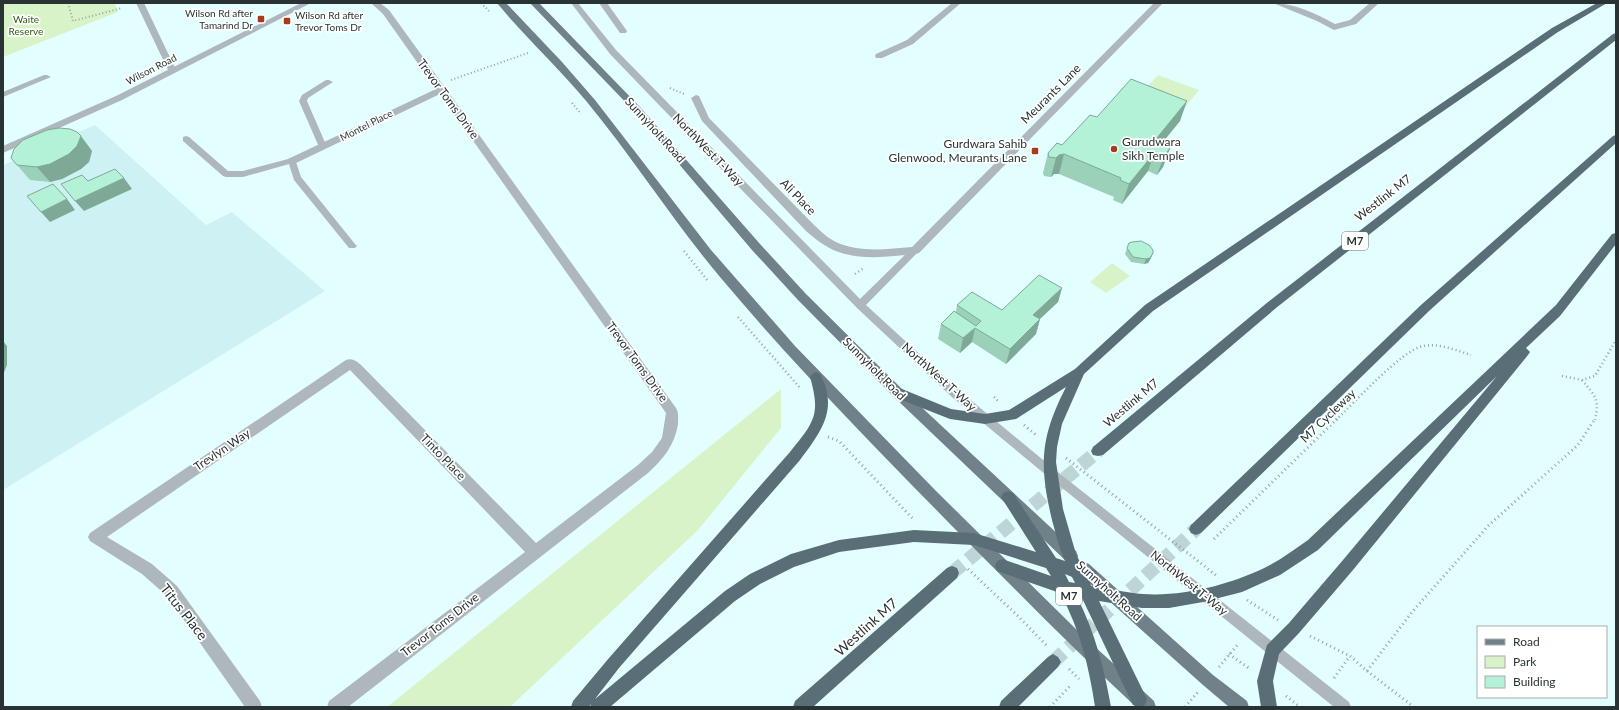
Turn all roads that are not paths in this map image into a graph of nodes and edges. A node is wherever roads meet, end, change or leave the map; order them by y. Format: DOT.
graph roads {
  1 [pos="140,3"];
  2 [pos="307,3"];
  3 [pos="375,3"];
  4 [pos="501,3"];
  5 [pos="534,3"];
  6 [pos="574,3"];
  7 [pos="603,3"];
  8 [pos="957,3"];
  9 [pos="1159,3"];
  10 [pos="1277,3"];
  11 [pos="1375,3"];
  12 [pos="1603,3"];
  13 [pos="623,31"];
  14 [pos="1616,36"];
  15 [pos="879,56"];
  16 [pos="172,70"];
  17 [pos="47,77"];
  18 [pos="329,82"];
  19 [pos="439,87"];
  20 [pos="3,95"];
  21 [pos="696,98"];
  22 [pos="1616,138"];
  23 [pos="186,139"];
  24 [pos="323,147"];
  25 [pos="3,150"];
  26 [pos="292,161"];
  27 [pos="1616,237"];
  28 [pos="352,246"];
  29 [pos="916,250"];
  30 [pos="860,305"];
  31 [pos="1561,307"];
  32 [pos="350,362"];
  33 [pos="1079,372"];
  34 [pos="816,378"];
  35 [pos="898,393"];
  36 [pos="985,419"];
  37 [pos="1098,452"];
  38 [pos="1050,472"];
  39 [pos="1008,497"];
  40 [pos="1196,529"];
  41 [pos="95,538"];
  42 [pos="974,539"];
  43 [pos="535,552"];
  44 [pos="1069,554"];
  45 [pos="1052,564"];
  46 [pos="1002,566"];
  47 [pos="957,569"];
  48 [pos="1084,574"];
  49 [pos="1065,588"];
  50 [pos="1089,592"];
  51 [pos="1204,595"];
  52 [pos="1116,597"];
  53 [pos="1272,650"];
  54 [pos="1093,656"];
  55 [pos="1057,659"];
  56 [pos="1144,703"];
  57 [pos="254,707"];
  58 [pos="335,707"];
  59 [pos="579,707"];
  60 [pos="598,707"];
  61 [pos="802,707"];
  62 [pos="1007,707"];
  63 [pos="1104,707"];
  64 [pos="1241,707"];
  65 [pos="1270,707"];
  66 [pos="1344,707"];
  1 -- 16 [label="street"];
  2 -- 16 [label="street, Wilson Road"];
  3 -- 19 [label="street, Trevor Toms Drive"];
  4 -- 34 [label="main road"];
  5 -- 35 [label="main road, Sunnyholt Road"];
  6 -- 30 [label="lane, NorthWest T-Way"];
  7 -- 13 [label="street"];
  8 -- 15 [label="street"];
  9 -- 29 [label="street, Meurants Lane"];
  10 -- 11 [label="street"];
  12 -- 33 [label="highway"];
  14 -- 37 [label="highway, Westlink M7 / M7"];
  16 -- 25 [label="street, Wilson Road"];
  17 -- 20 [label="lane"];
  18 -- 24 [label="lane"];
  19 -- 24 [label="street, Montel Place"];
  19 -- 43 [label="street, Trevor Toms Drive"];
  21 -- 29 [label="street, Ali Place"];
  22 -- 40 [label="highway"];
  23 -- 26 [label="lane"];
  24 -- 26 [label="street, Montel Place"];
  26 -- 28 [label="lane"];
  27 -- 31 [label="highway"];
  29 -- 30 [label="lane, Meurants Lane"];
  30 -- 36 [label="lane, NorthWest T-Way"];
  31 -- 51 [label="highway"];
  31 -- 53 [label="highway"];
  32 -- 41 [label="street, Trevlyn Way"];
  32 -- 43 [label="street, Tinto Place"];
  33 -- 36 [label="highway"];
  33 -- 38 [label="highway"];
  34 -- 42 [label="main road"];
  34 -- 59 [label="highway"];
  35 -- 36 [label="highway"];
  35 -- 39 [label="main road, Sunnyholt Road"];
  36 -- 38 [label="lane, NorthWest T-Way"];
  38 -- 44 [label="highway"];
  38 -- 51 [label="lane, NorthWest T-Way"];
  39 -- 44 [label="main road, Sunnyholt Road"];
  39 -- 45 [label="highway, M7"];
  41 -- 57 [label="street, Titus Place"];
  42 -- 45 [label="highway"];
  42 -- 46 [label="main road"];
  42 -- 60 [label="highway"];
  43 -- 58 [label="street, Trevor Toms Drive"];
  44 -- 48 [label="main road, Sunnyholt Road"];
  45 -- 48 [label="highway"];
  45 -- 49 [label="highway, M7"];
  46 -- 49 [label="highway"];
  46 -- 54 [label="main road"];
  47 -- 61 [label="highway, Westlink M7"];
  48 -- 50 [label="highway"];
  48 -- 52 [label="main road, Sunnyholt Road"];
  49 -- 50 [label="highway"];
  49 -- 54 [label="highway, M7"];
  50 -- 52 [label="highway"];
  50 -- 56 [label="highway"];
  51 -- 52 [label="highway"];
  51 -- 53 [label="lane, NorthWest T-Way"];
  52 -- 64 [label="main road, Sunnyholt Road"];
  53 -- 65 [label="highway"];
  53 -- 66 [label="lane, NorthWest T-Way"];
  54 -- 56 [label="main road"];
  54 -- 63 [label="highway, M7"];
  55 -- 62 [label="highway"];
}
